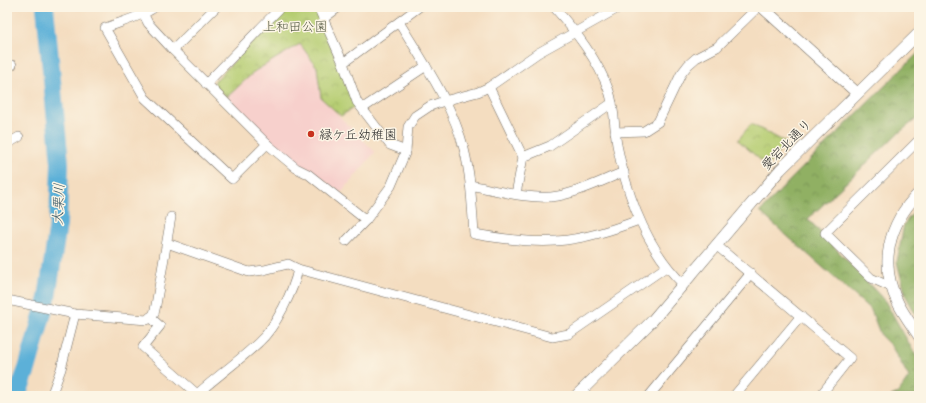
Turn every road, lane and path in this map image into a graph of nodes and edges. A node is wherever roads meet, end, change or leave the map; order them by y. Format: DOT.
graph roads {
  1 [pos="155,7"];
  2 [pos="216,7"];
  3 [pos="278,7"];
  4 [pos="318,7"];
  5 [pos="339,7"];
  6 [pos="419,7"];
  7 [pos="554,7"];
  8 [pos="620,7"];
  9 [pos="758,7"];
  10 [pos="762,7"];
  11 [pos="144,15"];
  12 [pos="323,19"];
  13 [pos="399,22"];
  14 [pos="577,33"];
  15 [pos="919,33"];
  16 [pos="173,50"];
  17 [pos="343,63"];
  18 [pos="426,66"];
  19 [pos="206,84"];
  20 [pos="489,87"];
  21 [pos="857,93"];
  22 [pos="444,101"];
  23 [pos="612,104"];
  24 [pos="363,108"];
  25 [pos="615,132"];
  26 [pos="19,137"];
  27 [pos="919,140"];
  28 [pos="7,144"];
  29 [pos="267,144"];
  30 [pos="406,151"];
  31 [pos="523,156"];
  32 [pos="624,172"];
  33 [pos="470,185"];
  34 [pos="919,193"];
  35 [pos="516,194"];
  36 [pos="171,217"];
  37 [pos="366,220"];
  38 [pos="639,220"];
  39 [pos="346,241"];
  40 [pos="167,243"];
  41 [pos="716,245"];
  42 [pos="666,267"];
  43 [pos="298,269"];
  44 [pos="751,273"];
  45 [pos="683,284"];
  46 [pos="891,287"];
  47 [pos="11,301"];
  48 [pos="74,314"];
  49 [pos="801,316"];
  50 [pos="150,317"];
  51 [pos="919,336"];
  52 [pos="196,395"];
  53 [pos="51,396"];
  54 [pos="576,396"];
  55 [pos="649,396"];
  56 [pos="734,396"];
  57 [pos="820,396"];
  1 -- 11 [label="street"];
  2 -- 16 [label="street"];
  3 -- 19 [label="street"];
  4 -- 12 [label="street"];
  5 -- 12 [label="street"];
  6 -- 13 [label="street"];
  7 -- 14 [label="street"];
  8 -- 14 [label="street"];
  9 -- 25 [label="street"];
  10 -- 21 [label="street"];
  11 -- 16 [label="street"];
  11 -- 29 [label="street"];
  12 -- 17 [label="street"];
  13 -- 17 [label="street"];
  13 -- 18 [label="street"];
  14 -- 20 [label="street"];
  14 -- 23 [label="street"];
  15 -- 21 [label="street, 愛宕北通り"];
  16 -- 19 [label="street"];
  17 -- 24 [label="street"];
  18 -- 22 [label="street"];
  18 -- 24 [label="street"];
  19 -- 29 [label="street"];
  20 -- 22 [label="street"];
  20 -- 31 [label="street"];
  21 -- 41 [label="street, 愛宕北通り"];
  22 -- 30 [label="street"];
  22 -- 33 [label="street"];
  23 -- 25 [label="street"];
  23 -- 31 [label="street"];
  24 -- 30 [label="street"];
  25 -- 32 [label="street"];
  26 -- 28 [label="street"];
  27 -- 46 [label="street"];
  29 -- 37 [label="street"];
  30 -- 37 [label="street"];
  31 -- 35 [label="street"];
  32 -- 35 [label="street"];
  32 -- 38 [label="street"];
  33 -- 35 [label="street"];
  33 -- 38 [label="street"];
  34 -- 46 [label="street"];
  36 -- 40 [label="street"];
  37 -- 39 [label="street"];
  38 -- 42 [label="street"];
  40 -- 43 [label="street"];
  40 -- 50 [label="street"];
  41 -- 44 [label="street"];
  41 -- 45 [label="street, 愛宕北通り"];
  42 -- 43 [label="street"];
  42 -- 45 [label="street"];
  43 -- 52 [label="street"];
  44 -- 49 [label="street"];
  44 -- 55 [label="street"];
  45 -- 54 [label="street, 愛宕北通り"];
  46 -- 51 [label="street"];
  47 -- 48 [label="street"];
  48 -- 50 [label="street"];
  48 -- 53 [label="street"];
  49 -- 56 [label="street"];
  49 -- 57 [label="street"];
  50 -- 52 [label="street"];
}
